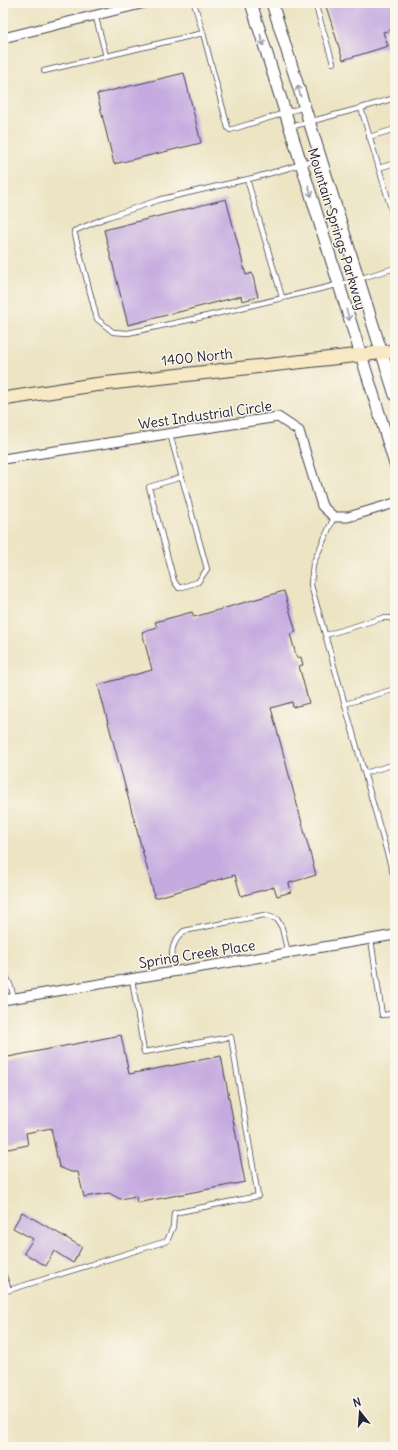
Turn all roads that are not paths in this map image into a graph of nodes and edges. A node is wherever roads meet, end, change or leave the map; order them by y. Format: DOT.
graph roads {
  1 [pos="144,3"];
  2 [pos="194,3"];
  3 [pos="251,3"];
  4 [pos="272,3"];
  5 [pos="315,3"];
  6 [pos="95,14"];
  7 [pos="203,33"];
  8 [pos="3,38"];
  9 [pos="106,56"];
  10 [pos="333,63"];
  11 [pos="44,71"];
  12 [pos="395,98"];
  13 [pos="305,107"];
  14 [pos="360,108"];
  15 [pos="285,113"];
  16 [pos="309,122"];
  17 [pos="290,128"];
  18 [pos="395,129"];
  19 [pos="369,137"];
  20 [pos="321,159"];
  21 [pos="395,163"];
  22 [pos="301,164"];
  23 [pos="379,168"];
  24 [pos="247,179"];
  25 [pos="395,222"];
  26 [pos="395,268"];
  27 [pos="359,279"];
  28 [pos="339,284"];
  29 [pos="282,297"];
  30 [pos="395,351"];
  31 [pos="382,352"];
  32 [pos="361,355"];
  33 [pos="395,395"];
  34 [pos="3,399"];
  35 [pos="170,434"];
  36 [pos="3,459"];
  37 [pos="395,464"];
  38 [pos="182,477"];
  39 [pos="395,503"];
  40 [pos="334,517"];
  41 [pos="395,628"];
  42 [pos="326,635"];
  43 [pos="395,689"];
  44 [pos="345,704"];
  45 [pos="395,764"];
  46 [pos="364,773"];
  47 [pos="395,881"];
  48 [pos="395,935"];
  49 [pos="371,939"];
  50 [pos="288,953"];
  51 [pos="3,968"];
  52 [pos="173,972"];
  53 [pos="132,979"];
  54 [pos="14,998"];
  55 [pos="3,1000"];
  56 [pos="392,1014"];
  57 [pos="3,1273"];
  58 [pos="9,1290"];
  59 [pos="3,1292"];
  1 -- 6 [label="street"];
  2 -- 7 [label="lane"];
  3 -- 15 [label="street, Mountain Springs Parkway, one-way"];
  13 -- 4 [label="street, Mountain Springs Parkway, one-way"];
  5 -- 10 [label="lane"];
  6 -- 8 [label="street"];
  6 -- 9 [label="lane"];
  7 -- 9 [label="lane"];
  7 -- 15 [label="lane"];
  9 -- 11 [label="lane"];
  12 -- 14 [label="lane"];
  13 -- 15 [label="lane"];
  13 -- 16 [label="street, Mountain Springs Parkway"];
  14 -- 16 [label="lane"];
  14 -- 19 [label="lane"];
  15 -- 17 [label="street, Mountain Springs Parkway"];
  16 -- 17 [label="lane"];
  16 -- 20 [label="street, Mountain Springs Parkway"];
  17 -- 22 [label="street, Mountain Springs Parkway"];
  18 -- 19 [label="lane"];
  19 -- 23 [label="lane"];
  20 -- 22 [label="lane"];
  20 -- 27 [label="street, Mountain Springs Parkway"];
  21 -- 23 [label="lane"];
  22 -- 24 [label="lane"];
  22 -- 28 [label="street, Mountain Springs Parkway, one-way"];
  23 -- 25 [label="lane"];
  24 -- 29 [label="lane"];
  24 -- 29 [label="lane"];
  26 -- 27 [label="lane"];
  27 -- 28 [label="lane"];
  27 -- 31 [label="street, Mountain Springs Parkway"];
  28 -- 29 [label="lane"];
  28 -- 32 [label="street, Mountain Springs Parkway, one-way"];
  30 -- 31 [label="main road, 1400 North"];
  31 -- 32 [label="main road, 1400 North"];
  31 -- 33 [label="street, Mountain Springs Parkway"];
  32 -- 34 [label="main road, 1400 North"];
  32 -- 37 [label="street, Mountain Springs Parkway"];
  35 -- 36 [label="street, West Industrial Circle"];
  35 -- 38 [label="lane"];
  35 -- 40 [label="street, West Industrial Circle"];
  38 -- 38 [label="lane"];
  39 -- 40 [label="street"];
  40 -- 42 [label="lane"];
  41 -- 42 [label="lane"];
  42 -- 44 [label="lane"];
  43 -- 44 [label="lane"];
  44 -- 46 [label="lane"];
  45 -- 46 [label="lane"];
  46 -- 47 [label="lane"];
  48 -- 49 [label="street, Spring Creek Place"];
  49 -- 50 [label="street, Spring Creek Place"];
  49 -- 56 [label="lane"];
  50 -- 52 [label="street, Spring Creek Place"];
  50 -- 52 [label="lane"];
  51 -- 54 [label="lane"];
  52 -- 53 [label="street, Spring Creek Place"];
  53 -- 54 [label="street, Spring Creek Place"];
  53 -- 58 [label="lane"];
  54 -- 55 [label="street, Spring Creek Place"];
  57 -- 58 [label="lane"];
  58 -- 59 [label="lane"];
}
